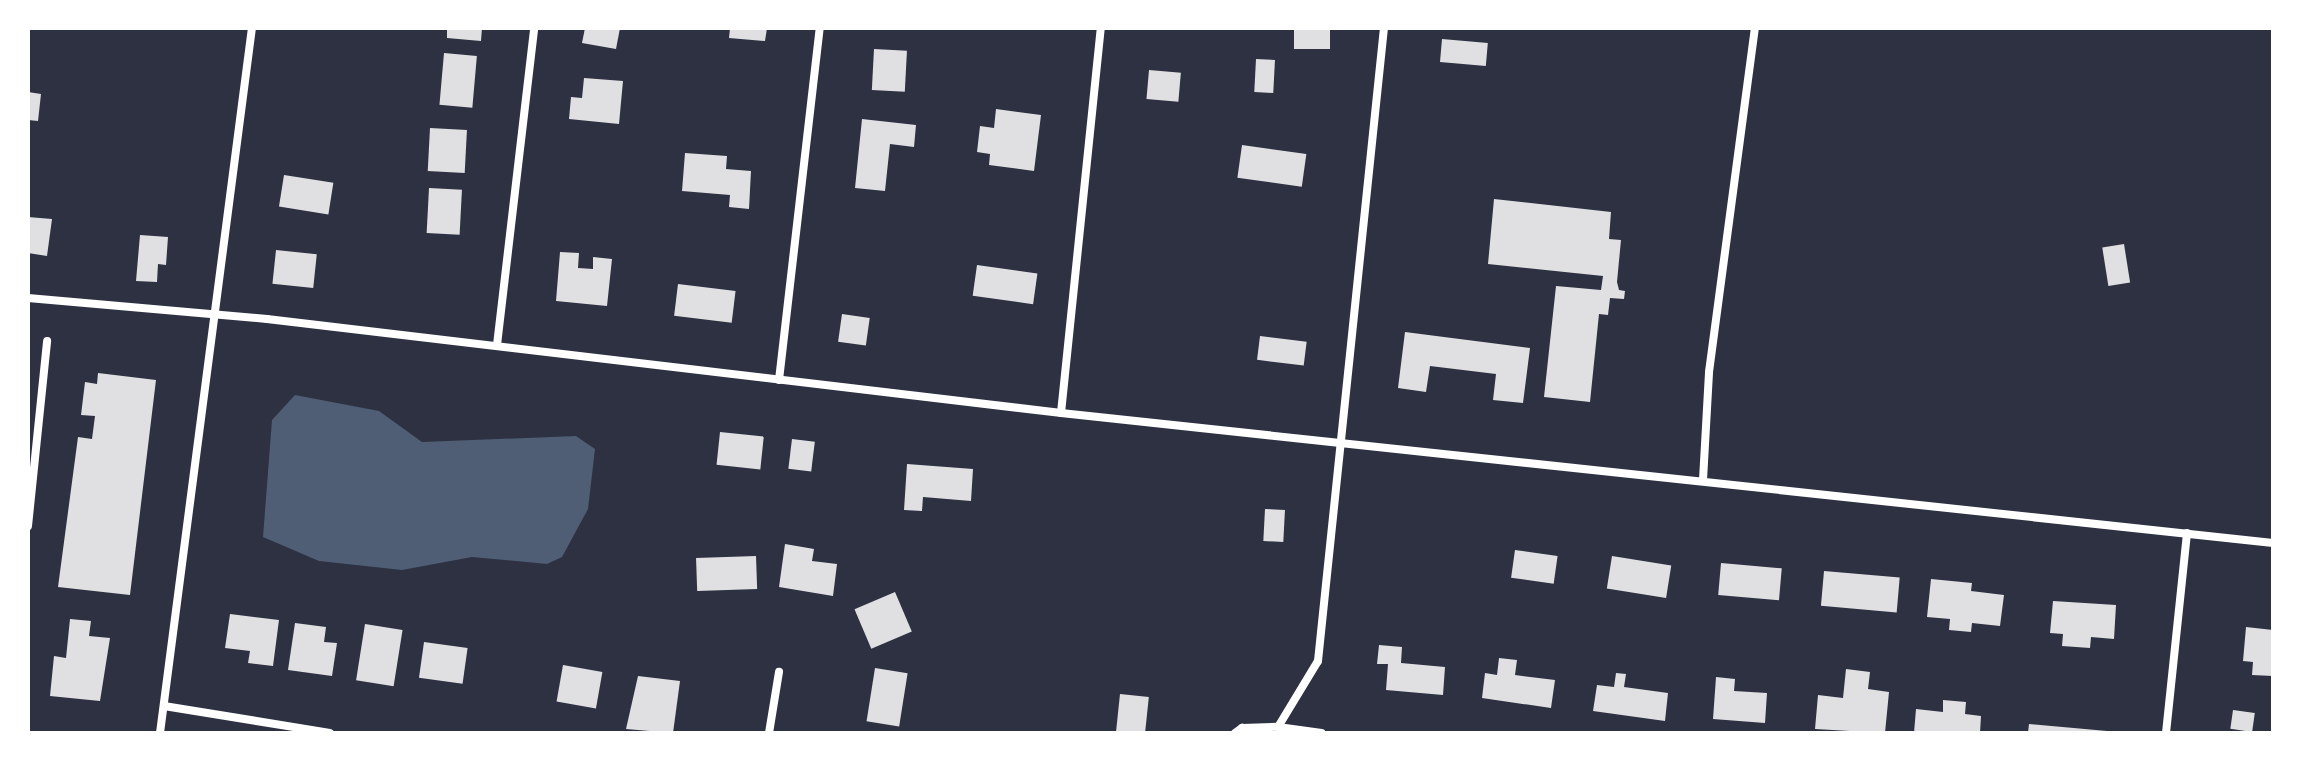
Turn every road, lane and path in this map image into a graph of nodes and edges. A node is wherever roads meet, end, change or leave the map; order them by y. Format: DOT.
graph roads {
  1 [pos="252,28"];
  2 [pos="534,28"];
  3 [pos="820,28"];
  4 [pos="1101,28"];
  5 [pos="1384,28"];
  6 [pos="1755,28"];
  7 [pos="28,298"];
  8 [pos="217,318"];
  9 [pos="47,341"];
  10 [pos="497,345"];
  11 [pos="779,380"];
  12 [pos="1061,413"];
  13 [pos="1339,440"];
  14 [pos="31,459"];
  15 [pos="1703,480"];
  16 [pos="28,526"];
  17 [pos="2187,533"];
  18 [pos="2273,543"];
  19 [pos="779,672"];
  20 [pos="164,706"];
  21 [pos="1278,727"];
  22 [pos="160,733"];
  23 [pos="330,733"];
  24 [pos="769,733"];
  25 [pos="1235,733"];
  26 [pos="1322,733"];
  27 [pos="2166,733"];
  1 -- 8 [label="street"];
  2 -- 10 [label="street"];
  3 -- 11 [label="street"];
  4 -- 12 [label="street"];
  5 -- 13 [label="street"];
  6 -- 15 [label="street"];
  7 -- 8 [label="street"];
  8 -- 10 [label="street"];
  8 -- 20 [label="street"];
  9 -- 14 [label="street"];
  10 -- 11 [label="street"];
  11 -- 12 [label="street"];
  12 -- 13 [label="street"];
  13 -- 15 [label="street"];
  13 -- 21 [label="street"];
  14 -- 16 [label="street"];
  15 -- 17 [label="street"];
  17 -- 18 [label="street"];
  17 -- 27 [label="street"];
  19 -- 24 [label="street"];
  20 -- 22 [label="street"];
  20 -- 23 [label="street"];
  21 -- 25 [label="street"];
  21 -- 26 [label="street"];
}
